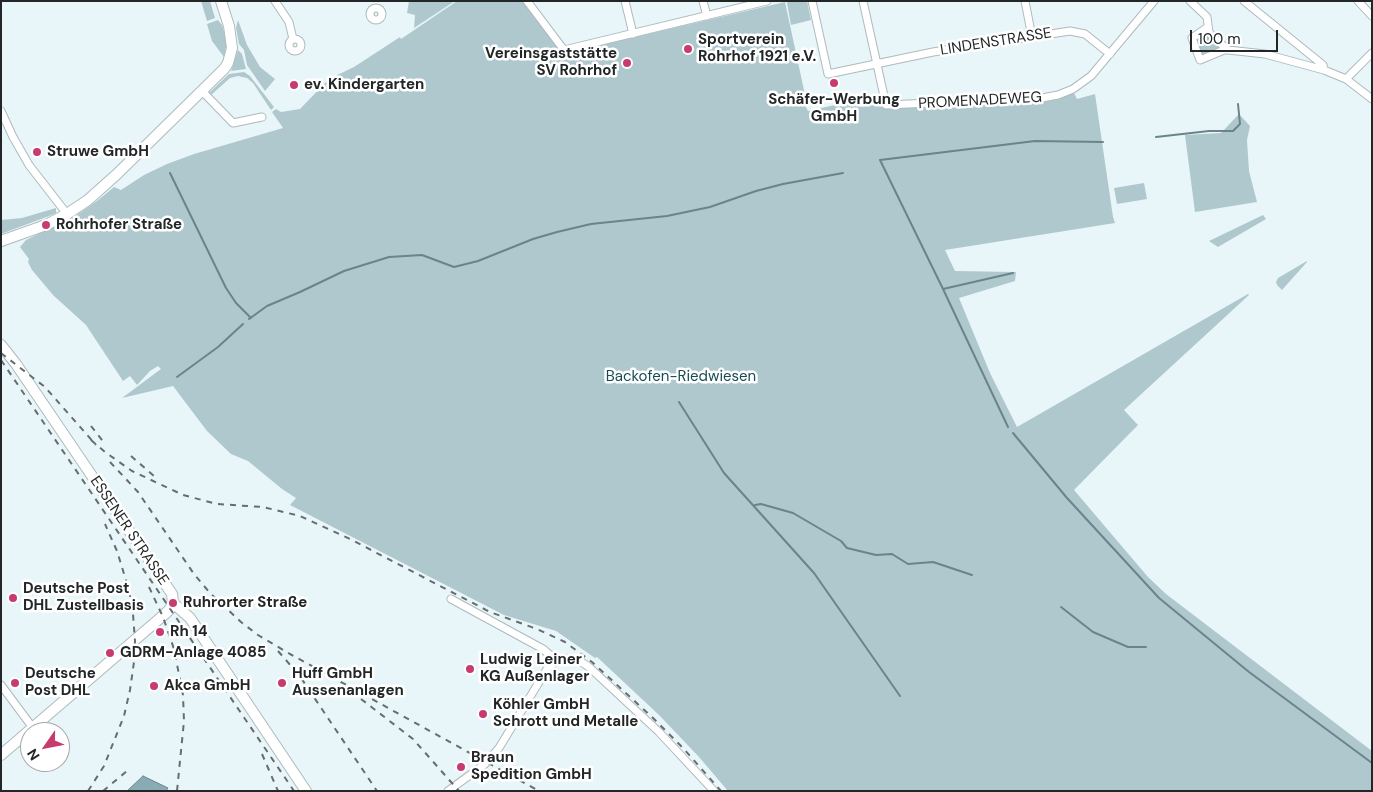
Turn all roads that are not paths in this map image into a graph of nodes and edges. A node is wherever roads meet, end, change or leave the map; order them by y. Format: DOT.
graph roads {
  1 [pos="221,1"];
  2 [pos="275,1"];
  3 [pos="527,1"];
  4 [pos="625,1"];
  5 [pos="704,1"];
  6 [pos="767,1"];
  7 [pos="812,1"];
  8 [pos="863,1"];
  9 [pos="1025,1"];
  10 [pos="1154,1"];
  11 [pos="1190,1"];
  12 [pos="1244,1"];
  13 [pos="1358,1"];
  14 [pos="707,16"];
  15 [pos="1372,16"];
  16 [pos="1208,27"];
  17 [pos="634,34"];
  18 [pos="1032,37"];
  19 [pos="293,40"];
  20 [pos="1228,50"];
  21 [pos="1372,53"];
  22 [pos="1110,54"];
  23 [pos="876,63"];
  24 [pos="1324,70"];
  25 [pos="1346,79"];
  26 [pos="202,91"];
  27 [pos="1372,99"];
  28 [pos="1,111"];
  29 [pos="262,118"];
  30 [pos="67,214"];
  31 [pos="1,241"];
  32 [pos="1,345"];
  33 [pos="451,599"];
  34 [pos="173,603"];
  35 [pos="554,663"];
  36 [pos="1,685"];
  37 [pos="29,722"];
  38 [pos="40,722"];
  39 [pos="20,739"];
  40 [pos="1,755"];
  41 [pos="306,791"];
  42 [pos="448,791"];
  43 [pos="714,791"];
  1 -- 26 [label="street"];
  2 -- 19 [label="street"];
  3 -- 17 [label="street"];
  4 -- 17 [label="street"];
  5 -- 14 [label="street"];
  6 -- 14 [label="street"];
  7 -- 23 [label="street, LINDENSTRASSE"];
  8 -- 23 [label="street"];
  9 -- 18 [label="street"];
  10 -- 22 [label="street, PROMENADEWEG"];
  11 -- 16 [label="street"];
  12 -- 24 [label="street"];
  13 -- 15 [label="street"];
  14 -- 17 [label="street"];
  16 -- 20 [label="street"];
  16 -- 20 [label="street"];
  18 -- 22 [label="street, LINDENSTRASSE"];
  18 -- 23 [label="street, LINDENSTRASSE"];
  20 -- 24 [label="street"];
  21 -- 25 [label="street"];
  22 -- 23 [label="street, PROMENADEWEG"];
  24 -- 25 [label="street"];
  25 -- 27 [label="street"];
  26 -- 29 [label="street"];
  26 -- 30 [label="street"];
  28 -- 30 [label="street"];
  30 -- 31 [label="street"];
  32 -- 34 [label="street, ESSENER STRASSE"];
  33 -- 35 [label="street"];
  34 -- 38 [label="street"];
  34 -- 41 [label="street, ESSENER STRASSE"];
  35 -- 42 [label="street"];
  35 -- 43 [label="street"];
  36 -- 37 [label="street"];
  39 -- 40 [label="street"];
}
